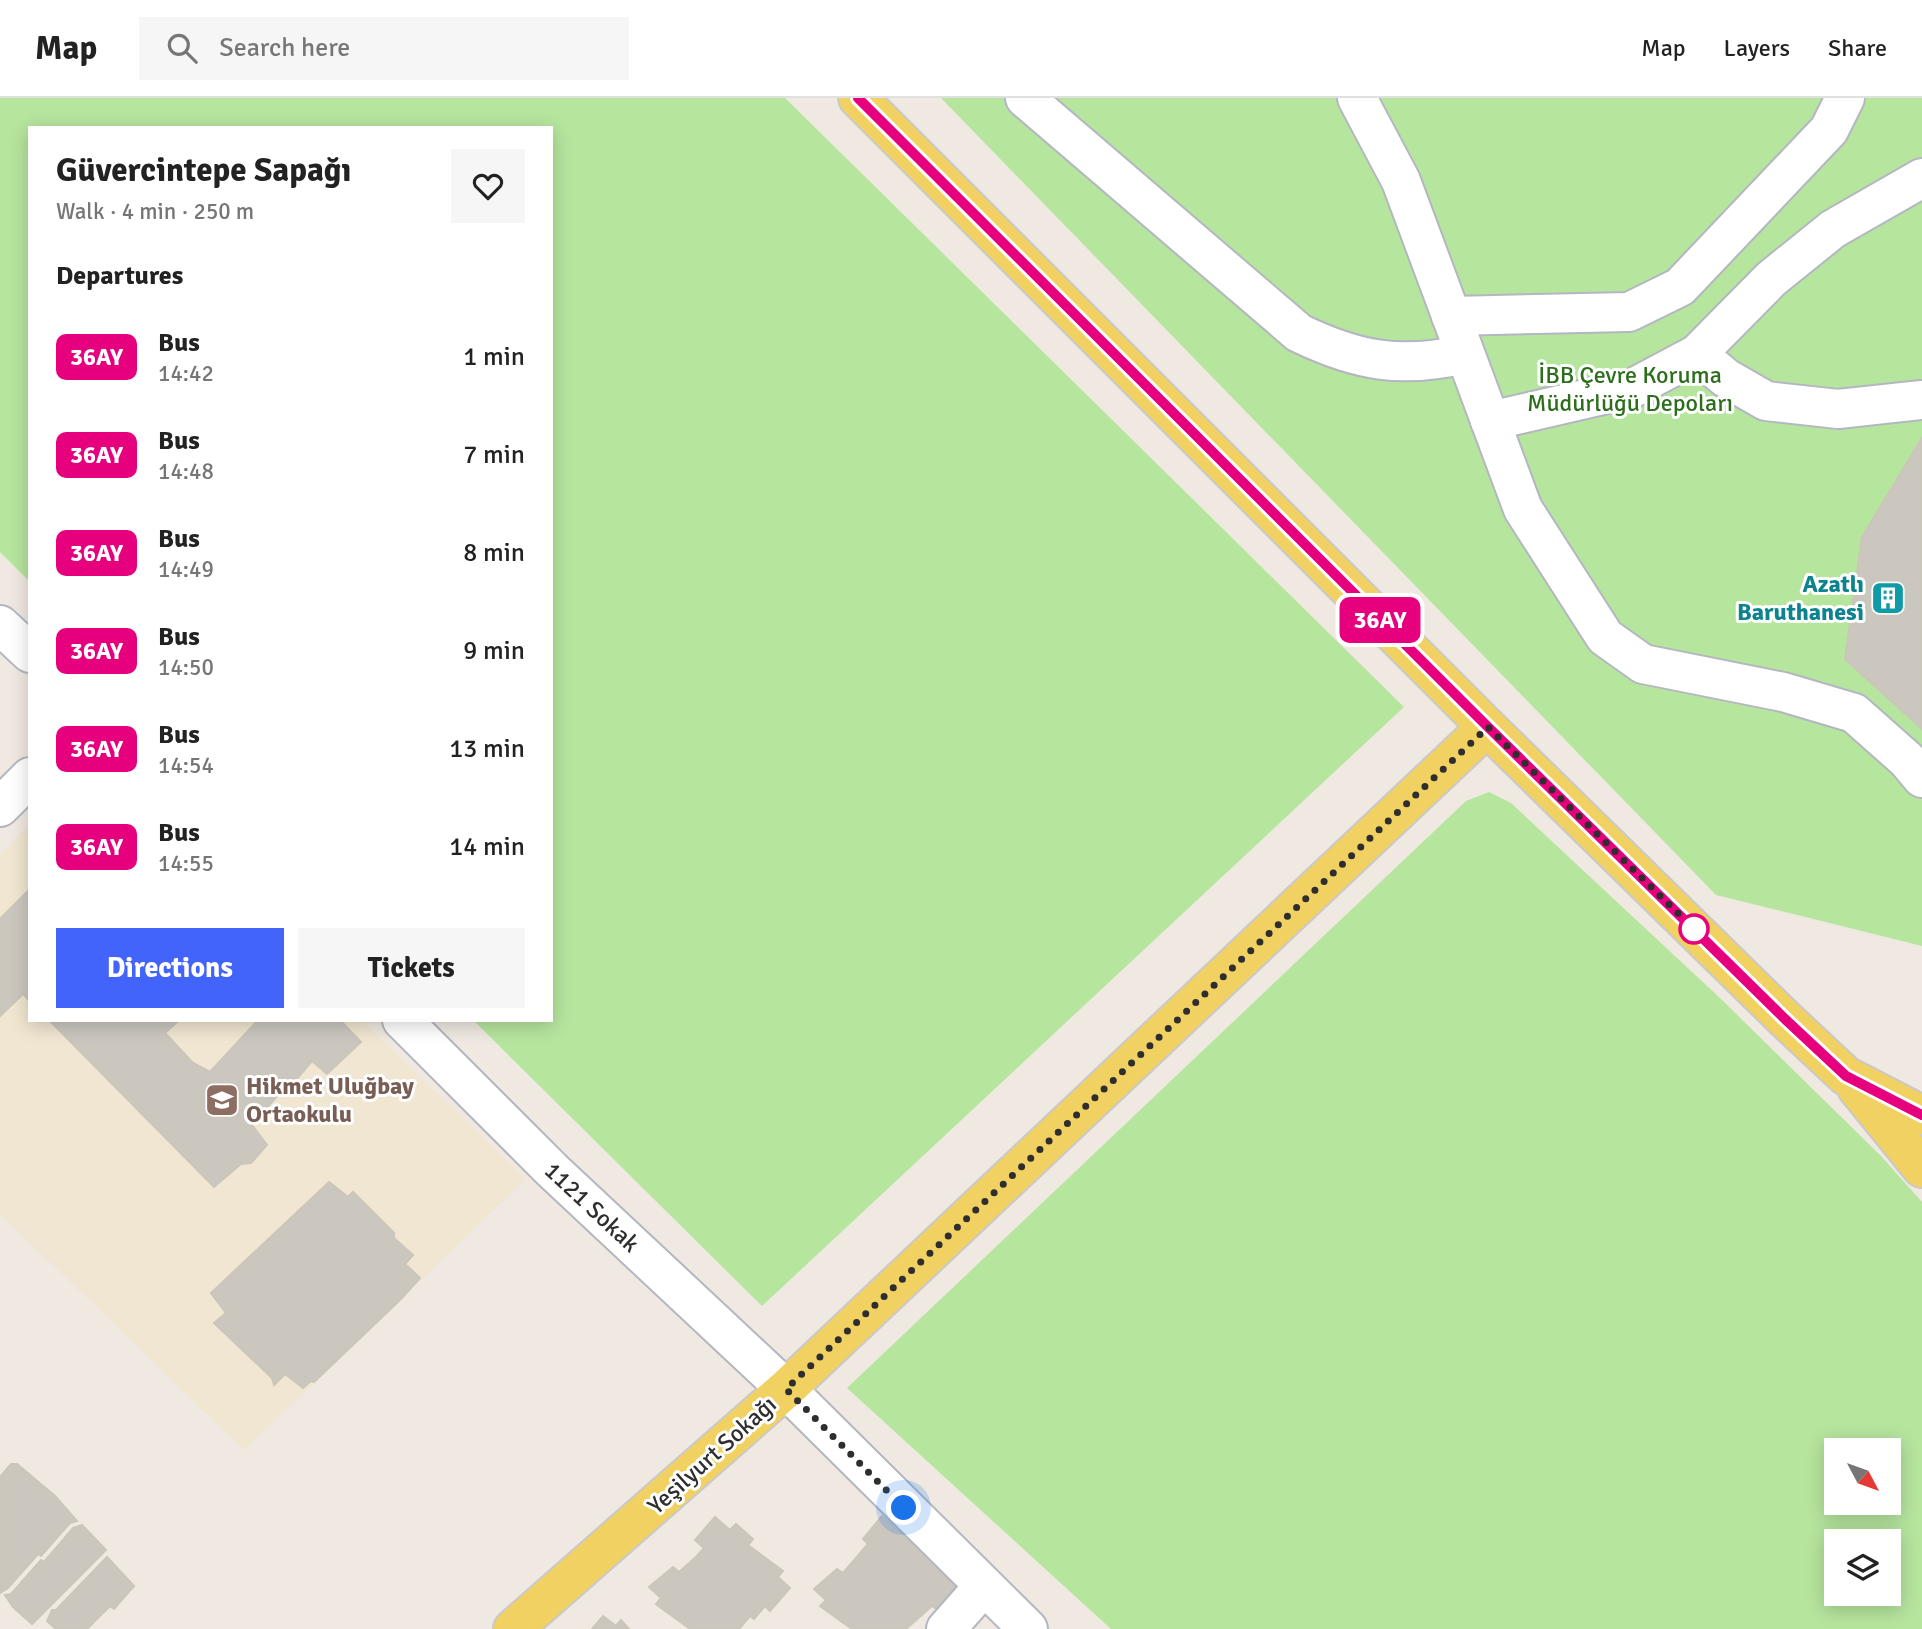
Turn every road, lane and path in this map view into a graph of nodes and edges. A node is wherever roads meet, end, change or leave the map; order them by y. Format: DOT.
graph roads {
  1 [pos="858,98"];
  2 [pos="1025,98"];
  3 [pos="1357,98"];
  4 [pos="1844,98"];
  5 [pos="1922,178"];
  6 [pos="1451,316"];
  7 [pos="1465,354"];
  8 [pos="1697,354"];
  9 [pos="1922,400"];
  10 [pos="1490,421"];
  11 [pos="0,625"];
  12 [pos="28,651"];
  13 [pos="1488,727"];
  14 [pos="1922,778"];
  15 [pos="28,779"];
  16 [pos="0,807"];
  17 [pos="404,1022"];
  18 [pos="1846,1076"];
  19 [pos="1922,1115"];
  20 [pos="1922,1168"];
  21 [pos="786,1389"];
  22 [pos="983,1587"];
  23 [pos="513,1629"];
  24 [pos="946,1629"];
  25 [pos="1028,1629"];
  1 -- 13 [label="main road"];
  2 -- 7 [label="street"];
  3 -- 6 [label="street"];
  4 -- 6 [label="street"];
  5 -- 8 [label="street"];
  6 -- 7 [label="street"];
  7 -- 10 [label="street"];
  8 -- 9 [label="street"];
  8 -- 10 [label="street"];
  10 -- 14 [label="street"];
  11 -- 12 [label="street"];
  13 -- 18 [label="main road"];
  13 -- 21 [label="main road, Yeşilyurt Sokağı"];
  15 -- 16 [label="street"];
  17 -- 21 [label="street, 1121 Sokak"];
  18 -- 19 [label="main road"];
  18 -- 20 [label="main road"];
  21 -- 22 [label="street, 1121 Sokak"];
  21 -- 23 [label="main road, Yeşilyurt Sokağı"];
  22 -- 24 [label="street"];
  22 -- 25 [label="street, 1121 Sokak"];
}
